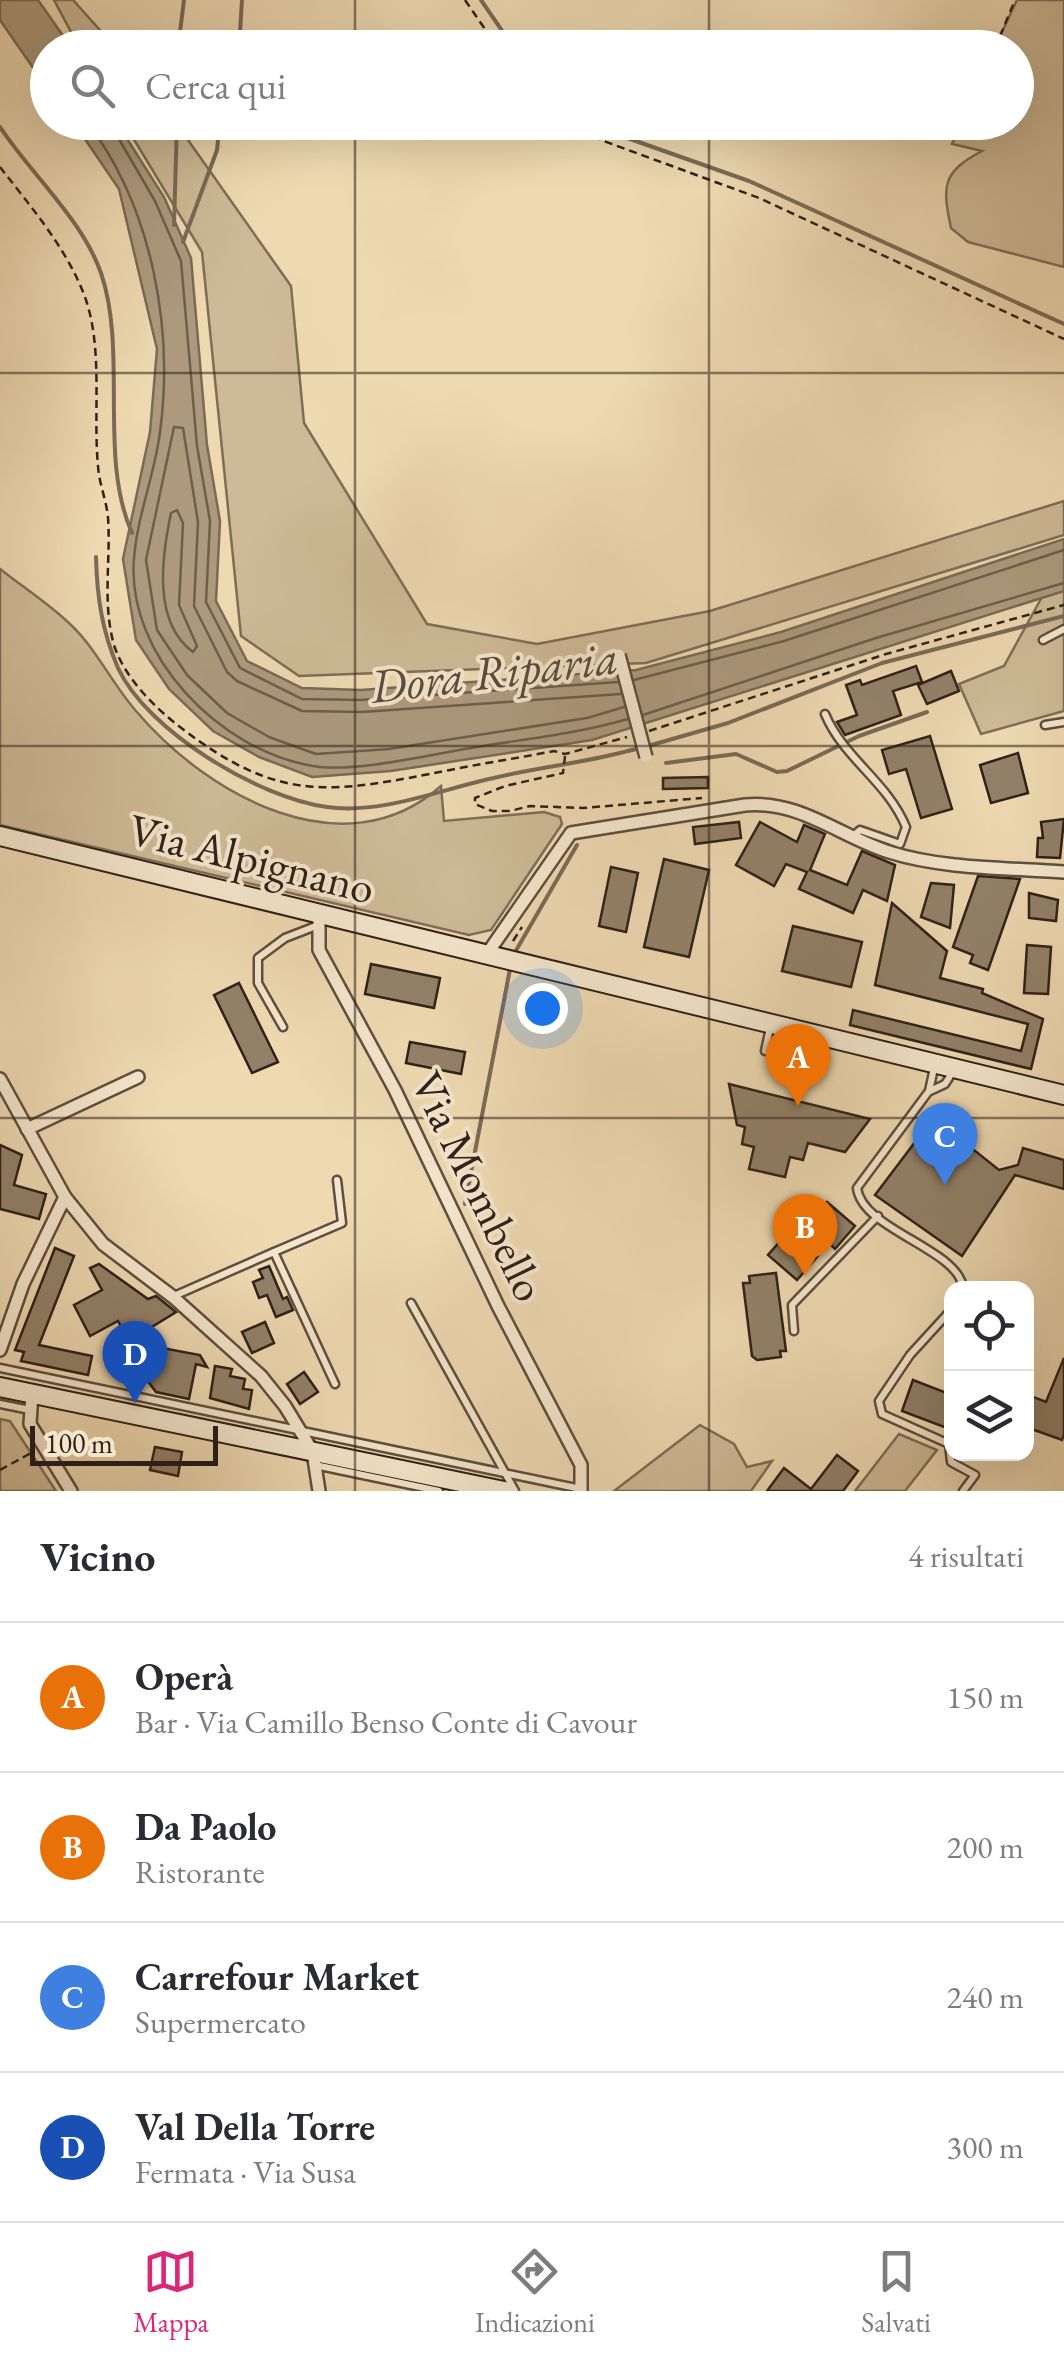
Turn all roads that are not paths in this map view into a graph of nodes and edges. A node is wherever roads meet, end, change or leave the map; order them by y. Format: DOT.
graph roads {
  1 [pos="1064,629"];
  2 [pos="1043,640"];
  3 [pos="620,655"];
  4 [pos="826,714"];
  5 [pos="1064,722"];
  6 [pos="1045,725"];
  7 [pos="646,757"];
  8 [pos="0,836"];
  9 [pos="854,836"];
  10 [pos="1064,872"];
  11 [pos="318,919"];
  12 [pos="492,946"];
  13 [pos="771,1021"];
  14 [pos="283,1027"];
  15 [pos="766,1051"];
  16 [pos="936,1062"];
  17 [pos="956,1067"];
  18 [pos="138,1077"];
  19 [pos="0,1079"];
  20 [pos="929,1091"];
  21 [pos="1064,1094"];
  22 [pos="27,1129"];
  23 [pos="337,1180"];
  24 [pos="64,1196"];
  25 [pos="878,1216"];
  26 [pos="274,1252"];
  27 [pos="959,1281"];
  28 [pos="173,1297"];
  29 [pos="412,1303"];
  30 [pos="944,1318"];
  31 [pos="794,1331"];
  32 [pos="0,1350"];
  33 [pos="0,1368"];
  34 [pos="335,1384"];
  35 [pos="0,1387"];
  36 [pos="31,1402"];
  37 [pos="0,1404"];
  38 [pos="303,1432"];
  39 [pos="314,1459"];
  40 [pos="497,1486"];
  41 [pos="582,1490"];
  42 [pos="71,1491"];
  43 [pos="319,1491"];
  44 [pos="439,1491"];
  45 [pos="515,1491"];
  46 [pos="963,1491"];
  1 -- 2 [label="lane"];
  3 -- 7 [label="street, bridge"];
  4 -- 9 [label="lane"];
  5 -- 6 [label="lane"];
  8 -- 11 [label="street, Via Alpignano"];
  9 -- 10 [label="street"];
  9 -- 12 [label="street"];
  11 -- 12 [label="street, Via Alpignano"];
  11 -- 14 [label="lane"];
  11 -- 41 [label="street, Via Mombello"];
  12 -- 13 [label="street, Via Alpignano"];
  13 -- 15 [label="lane"];
  13 -- 16 [label="street, Via Alpignano"];
  16 -- 17 [label="street, Via Alpignano"];
  16 -- 20 [label="lane"];
  17 -- 20 [label="lane"];
  17 -- 21 [label="street, Via Alpignano"];
  18 -- 22 [label="street"];
  19 -- 22 [label="street"];
  20 -- 25 [label="lane"];
  22 -- 24 [label="street"];
  23 -- 26 [label="lane"];
  24 -- 28 [label="street"];
  24 -- 32 [label="street"];
  25 -- 27 [label="lane"];
  25 -- 31 [label="lane"];
  26 -- 28 [label="lane"];
  26 -- 34 [label="lane"];
  28 -- 38 [label="street"];
  29 -- 40 [label="lane"];
  30 -- 46 [label="lane"];
  33 -- 38 [label="lane"];
  35 -- 36 [label="street"];
  36 -- 37 [label="lane"];
  36 -- 39 [label="street"];
  36 -- 42 [label="street"];
  38 -- 39 [label="street"];
  38 -- 40 [label="lane"];
  39 -- 40 [label="street"];
  39 -- 43 [label="street"];
  39 -- 44 [label="lane"];
  40 -- 41 [label="lane"];
  40 -- 45 [label="lane"];
}
